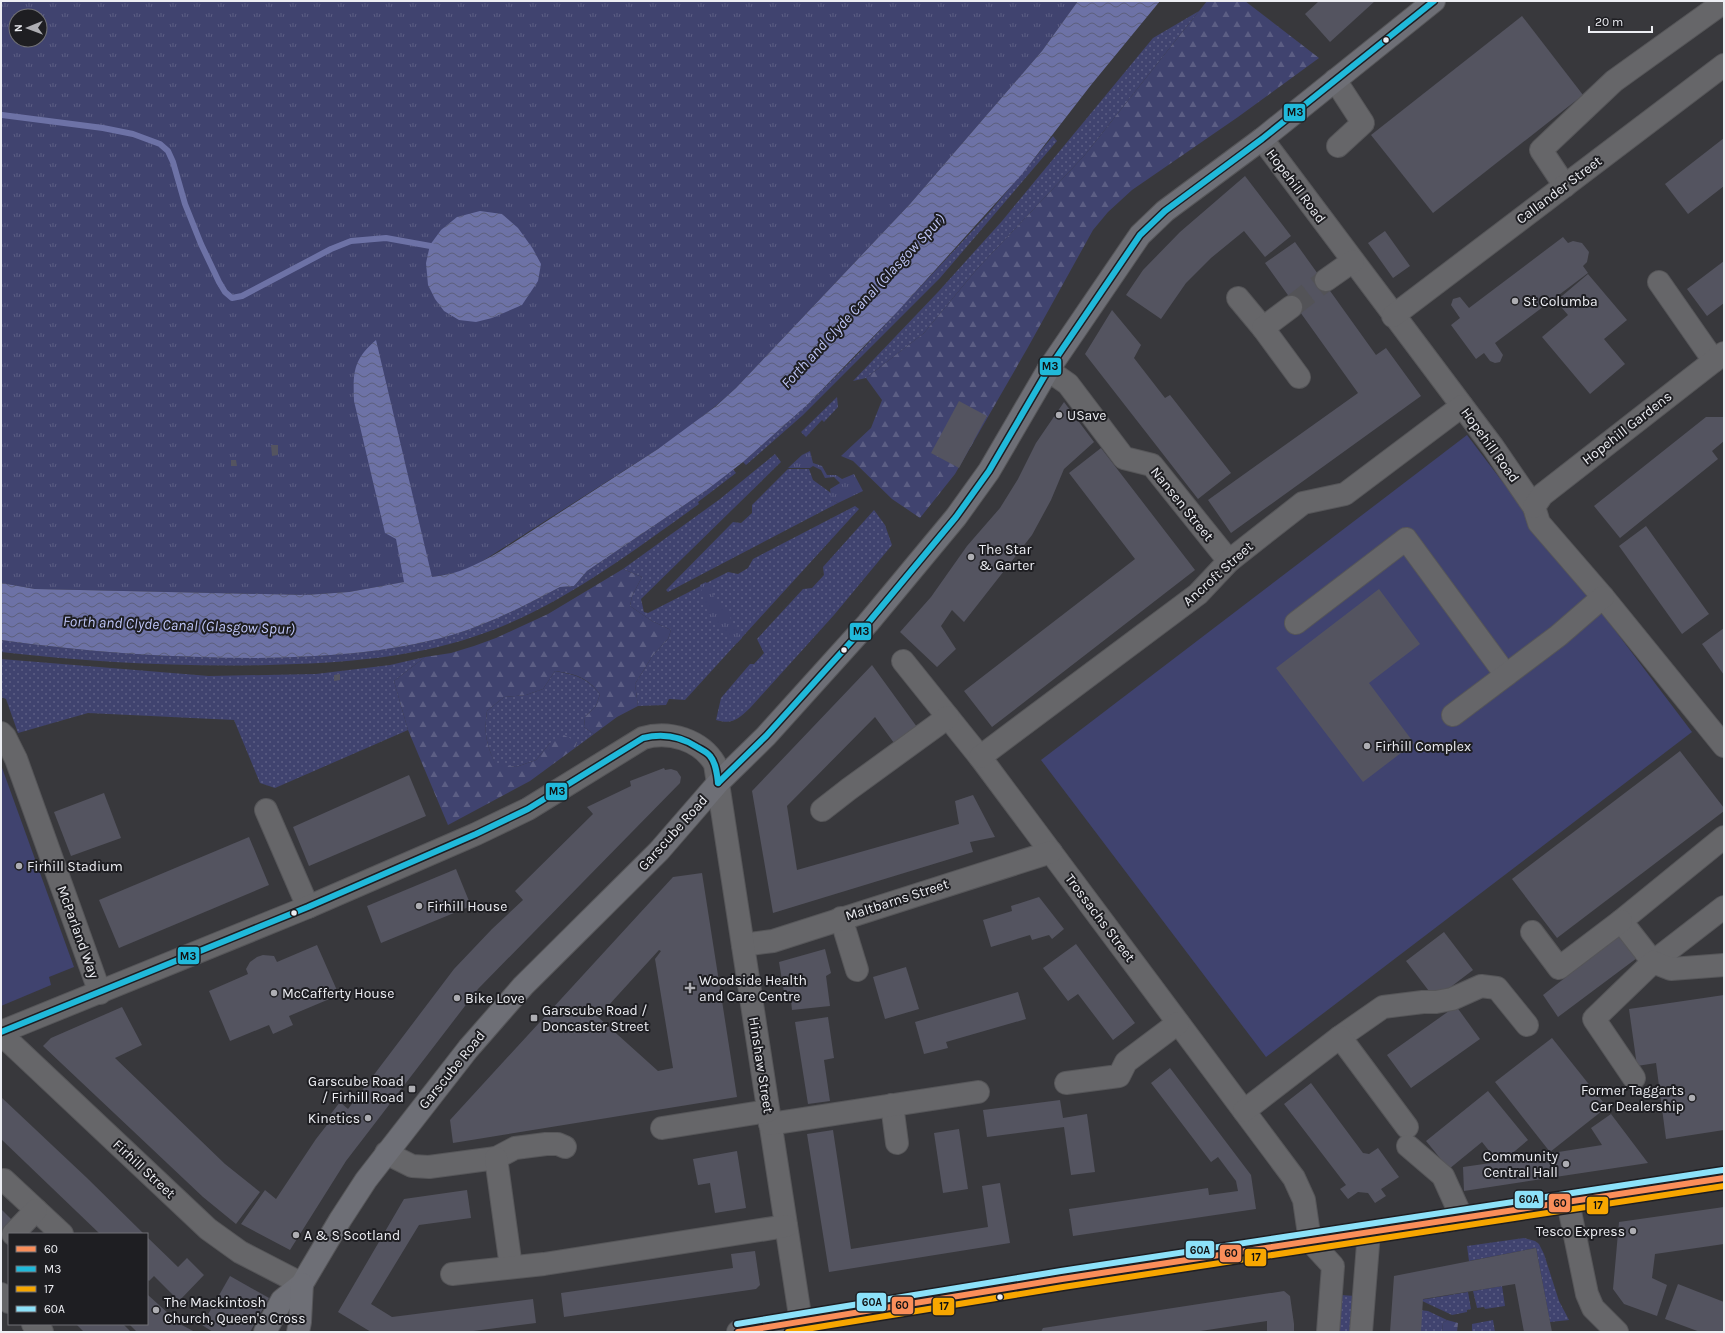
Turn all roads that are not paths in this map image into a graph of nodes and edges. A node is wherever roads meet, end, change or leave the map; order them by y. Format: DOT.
graph roads {
  1 [pos="1434,1"];
  2 [pos="1724,2"];
  3 [pos="1724,65"];
  4 [pos="1336,80"];
  5 [pos="1262,140"];
  6 [pos="1338,146"];
  7 [pos="1565,186"];
  8 [pos="1353,261"];
  9 [pos="1326,280"];
  10 [pos="1659,282"];
  11 [pos="1238,298"];
  12 [pos="1291,307"];
  13 [pos="1394,316"];
  14 [pos="1263,328"];
  15 [pos="1719,357"];
  16 [pos="1048,370"];
  17 [pos="1299,377"];
  18 [pos="1462,406"];
  19 [pos="1534,507"];
  20 [pos="1229,561"];
  21 [pos="1603,597"];
  22 [pos="1296,623"];
  23 [pos="903,661"];
  24 [pos="1506,675"];
  25 [pos="1452,715"];
  26 [pos="948,717"];
  27 [pos="3,735"];
  28 [pos="1724,746"];
  29 [pos="980,757"];
  30 [pos="718,783"];
  31 [pos="266,810"];
  32 [pos="822,810"];
  33 [pos="1724,837"];
  34 [pos="1051,852"];
  35 [pos="308,907"];
  36 [pos="1724,907"];
  37 [pos="842,918"];
  38 [pos="1621,921"];
  39 [pos="1532,932"];
  40 [pos="743,945"];
  41 [pos="1653,962"];
  42 [pos="1724,965"];
  43 [pos="857,970"];
  44 [pos="100,993"];
  45 [pos="1178,1023"];
  46 [pos="1527,1025"];
  47 [pos="1,1033"];
  48 [pos="1340,1037"];
  49 [pos="1634,1078"];
  50 [pos="1066,1083"];
  51 [pos="978,1092"];
  52 [pos="892,1105"];
  53 [pos="1244,1111"];
  54 [pos="770,1118"];
  55 [pos="662,1128"];
  56 [pos="897,1143"];
  57 [pos="565,1147"];
  58 [pos="386,1153"];
  59 [pos="496,1158"];
  60 [pos="1724,1178"];
  61 [pos="4,1180"];
  62 [pos="1568,1202"];
  63 [pos="36,1210"];
  64 [pos="1462,1218"];
  65 [pos="786,1226"];
  66 [pos="1369,1232"];
  67 [pos="14,1233"];
  68 [pos="61,1233"];
  69 [pos="8,1239"];
  70 [pos="1310,1241"];
  71 [pos="1,1247"];
  72 [pos="511,1267"];
  73 [pos="452,1274"];
  74 [pos="302,1284"];
  75 [pos="801,1322"];
  76 [pos="34,1325"];
  77 [pos="42,1332"];
  78 [pos="265,1332"];
  79 [pos="298,1332"];
  80 [pos="738,1332"];
  81 [pos="1328,1332"];
  82 [pos="1361,1332"];
  83 [pos="1617,1332"];
  1 -- 4 [label="main road, Garscube Road"];
  2 -- 7 [label="street"];
  3 -- 7 [label="street, Callander Street"];
  4 -- 5 [label="main road, Garscube Road"];
  4 -- 6 [label="street"];
  5 -- 8 [label="street, Hopehill Road"];
  5 -- 16 [label="main road, Garscube Road"];
  7 -- 13 [label="street, Callander Street"];
  8 -- 9 [label="street"];
  8 -- 13 [label="street, Hopehill Road"];
  10 -- 15 [label="street"];
  11 -- 14 [label="street"];
  12 -- 14 [label="street"];
  13 -- 18 [label="street, Hopehill Road"];
  14 -- 17 [label="street"];
  15 -- 19 [label="street, Hopehill Gardens"];
  16 -- 20 [label="street, Nansen Street"];
  16 -- 30 [label="main road, Garscube Road"];
  18 -- 19 [label="street, Hopehill Road"];
  18 -- 20 [label="street, Ancroft Street"];
  19 -- 21 [label="street, Hopehill Road"];
  20 -- 29 [label="street, Ancroft Street"];
  21 -- 24 [label="street"];
  21 -- 28 [label="street, Hopehill Road"];
  22 -- 24 [label="street"];
  23 -- 26 [label="street, Trossachs Street"];
  24 -- 25 [label="street"];
  26 -- 29 [label="street, Trossachs Street"];
  26 -- 32 [label="street"];
  27 -- 44 [label="street, McParland Way"];
  29 -- 34 [label="street, Trossachs Street"];
  30 -- 35 [label="street, Hinshaw Street"];
  30 -- 40 [label="street, Hinshaw Street"];
  30 -- 58 [label="main road, Garscube Road"];
  31 -- 35 [label="street"];
  33 -- 38 [label="street"];
  34 -- 37 [label="street, Maltbarns Street"];
  34 -- 45 [label="street, Trossachs Street"];
  35 -- 44 [label="street, Hinshaw Street"];
  36 -- 41 [label="street"];
  37 -- 40 [label="street, Maltbarns Street"];
  37 -- 43 [label="street"];
  38 -- 39 [label="street"];
  38 -- 41 [label="street"];
  40 -- 54 [label="street, Hinshaw Street"];
  41 -- 42 [label="street"];
  41 -- 49 [label="street"];
  44 -- 47 [label="street, Hinshaw Street"];
  45 -- 50 [label="street"];
  45 -- 53 [label="street, Trossachs Street"];
  46 -- 48 [label="street"];
  47 -- 74 [label="street, Firhill Street"];
  48 -- 53 [label="street"];
  48 -- 64 [label="street"];
  51 -- 52 [label="street"];
  52 -- 54 [label="street"];
  52 -- 56 [label="street"];
  53 -- 70 [label="street, Trossachs Street"];
  54 -- 55 [label="street"];
  54 -- 65 [label="street, Hinshaw Street"];
  57 -- 59 [label="street"];
  58 -- 59 [label="street"];
  58 -- 74 [label="main road, Garscube Road"];
  59 -- 72 [label="street"];
  60 -- 62 [label="street"];
  61 -- 63 [label="street"];
  62 -- 64 [label="street"];
  62 -- 83 [label="street"];
  63 -- 67 [label="street"];
  63 -- 68 [label="street"];
  64 -- 66 [label="street"];
  65 -- 72 [label="street"];
  65 -- 75 [label="street, Hinshaw Street"];
  66 -- 70 [label="street"];
  66 -- 82 [label="street"];
  69 -- 71 [label="street"];
  70 -- 75 [label="street"];
  70 -- 81 [label="street"];
  72 -- 73 [label="street"];
  74 -- 78 [label="main road, Garscube Road"];
  74 -- 79 [label="main road, Garscube Road"];
  75 -- 80 [label="street"];
  76 -- 77 [label="street"];
}
